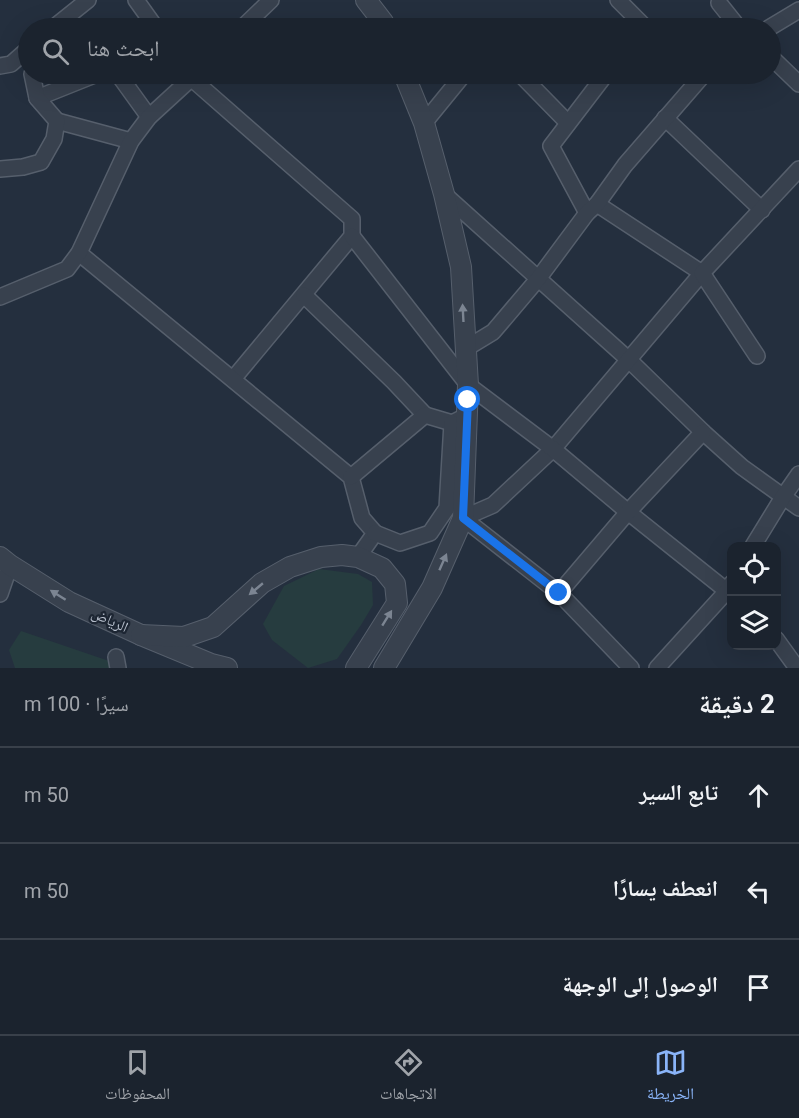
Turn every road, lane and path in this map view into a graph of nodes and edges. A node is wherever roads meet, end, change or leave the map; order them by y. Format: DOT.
graph roads {
  1 [pos="88,0"];
  2 [pos="136,0"];
  3 [pos="271,0"];
  4 [pos="366,0"];
  5 [pos="618,0"];
  6 [pos="719,3"];
  7 [pos="799,10"];
  8 [pos="66,18"];
  9 [pos="149,18"];
  10 [pos="252,18"];
  11 [pos="380,18"];
  12 [pos="636,18"];
  13 [pos="731,18"];
  14 [pos="781,21"];
  15 [pos="18,57"];
  16 [pos="0,66"];
  17 [pos="781,66"];
  18 [pos="34,84"];
  19 [pos="72,84"];
  20 [pos="125,84"];
  21 [pos="182,84"];
  22 [pos="201,84"];
  23 [pos="408,84"];
  24 [pos="456,84"];
  25 [pos="530,84"];
  26 [pos="598,84"];
  27 [pos="695,84"];
  28 [pos="799,84"];
  29 [pos="37,98"];
  30 [pos="148,117"];
  31 [pos="665,118"];
  32 [pos="57,121"];
  33 [pos="424,123"];
  34 [pos="568,123"];
  35 [pos="131,141"];
  36 [pos="0,169"];
  37 [pos="799,169"];
  38 [pos="444,194"];
  39 [pos="592,208"];
  40 [pos="762,210"];
  41 [pos="352,236"];
  42 [pos="79,254"];
  43 [pos="702,273"];
  44 [pos="538,279"];
  45 [pos="304,295"];
  46 [pos="0,297"];
  47 [pos="465,349"];
  48 [pos="757,356"];
  49 [pos="629,360"];
  50 [pos="232,379"];
  51 [pos="468,385"];
  52 [pos="424,415"];
  53 [pos="460,419"];
  54 [pos="703,432"];
  55 [pos="553,449"];
  56 [pos="799,474"];
  57 [pos="351,477"];
  58 [pos="783,497"];
  59 [pos="799,508"];
  60 [pos="628,512"];
  61 [pos="463,518"];
  62 [pos="375,533"];
  63 [pos="755,542"];
  64 [pos="358,557"];
  65 [pos="5,561"];
  66 [pos="727,588"];
  67 [pos="559,593"];
  68 [pos="727,593"];
  69 [pos="0,594"];
  70 [pos="141,635"];
  71 [pos="781,645"];
  72 [pos="227,668"];
  73 [pos="356,668"];
  74 [pos="384,668"];
  75 [pos="631,668"];
  76 [pos="657,668"];
  77 [pos="797,668"];
  1 -- 8 [label="street"];
  2 -- 9 [label="street"];
  3 -- 10 [label="street"];
  4 -- 11 [label="street"];
  5 -- 12 [label="street"];
  6 -- 13 [label="street"];
  7 -- 14 [label="street"];
  15 -- 16 [label="street"];
  17 -- 28 [label="street"];
  18 -- 29 [label="street"];
  19 -- 29 [label="street"];
  20 -- 30 [label="street"];
  21 -- 30 [label="street"];
  22 -- 41 [label="street"];
  23 -- 33 [label="street"];
  24 -- 33 [label="street"];
  25 -- 34 [label="street"];
  26 -- 34 [label="street"];
  27 -- 31 [label="street"];
  29 -- 32 [label="street"];
  30 -- 35 [label="street"];
  31 -- 39 [label="street"];
  31 -- 40 [label="street"];
  32 -- 35 [label="street"];
  32 -- 36 [label="street"];
  33 -- 38 [label="street"];
  34 -- 39 [label="street"];
  35 -- 42 [label="street"];
  37 -- 40 [label="street"];
  38 -- 44 [label="street"];
  47 -- 38 [label="street, one-way"];
  39 -- 43 [label="street"];
  39 -- 44 [label="street"];
  40 -- 43 [label="street"];
  41 -- 45 [label="street"];
  41 -- 51 [label="street"];
  42 -- 46 [label="street"];
  42 -- 50 [label="street"];
  43 -- 48 [label="street"];
  43 -- 49 [label="street"];
  44 -- 47 [label="street"];
  44 -- 49 [label="street"];
  45 -- 50 [label="street"];
  45 -- 52 [label="street"];
  47 -- 51 [label="street"];
  49 -- 54 [label="street"];
  49 -- 55 [label="street"];
  50 -- 57 [label="street"];
  51 -- 53 [label="street"];
  51 -- 55 [label="street"];
  52 -- 53 [label="street"];
  52 -- 57 [label="street"];
  53 -- 61 [label="street"];
  53 -- 62 [label="street"];
  54 -- 58 [label="street"];
  54 -- 60 [label="street"];
  55 -- 60 [label="street"];
  55 -- 61 [label="street"];
  56 -- 58 [label="street"];
  57 -- 62 [label="street"];
  58 -- 59 [label="street"];
  58 -- 63 [label="street"];
  60 -- 66 [label="street"];
  60 -- 67 [label="street"];
  61 -- 67 [label="street"];
  74 -- 61 [label="street, one-way"];
  62 -- 64 [label="street"];
  64 -- 70 [label="street, one-way"];
  73 -- 64 [label="street, one-way"];
  65 -- 69 [label="street"];
  70 -- 65 [label="street, الرياض, one-way"];
  67 -- 75 [label="street"];
  68 -- 76 [label="street"];
  70 -- 72 [label="street, الرياض"];
  71 -- 77 [label="street"];
}
